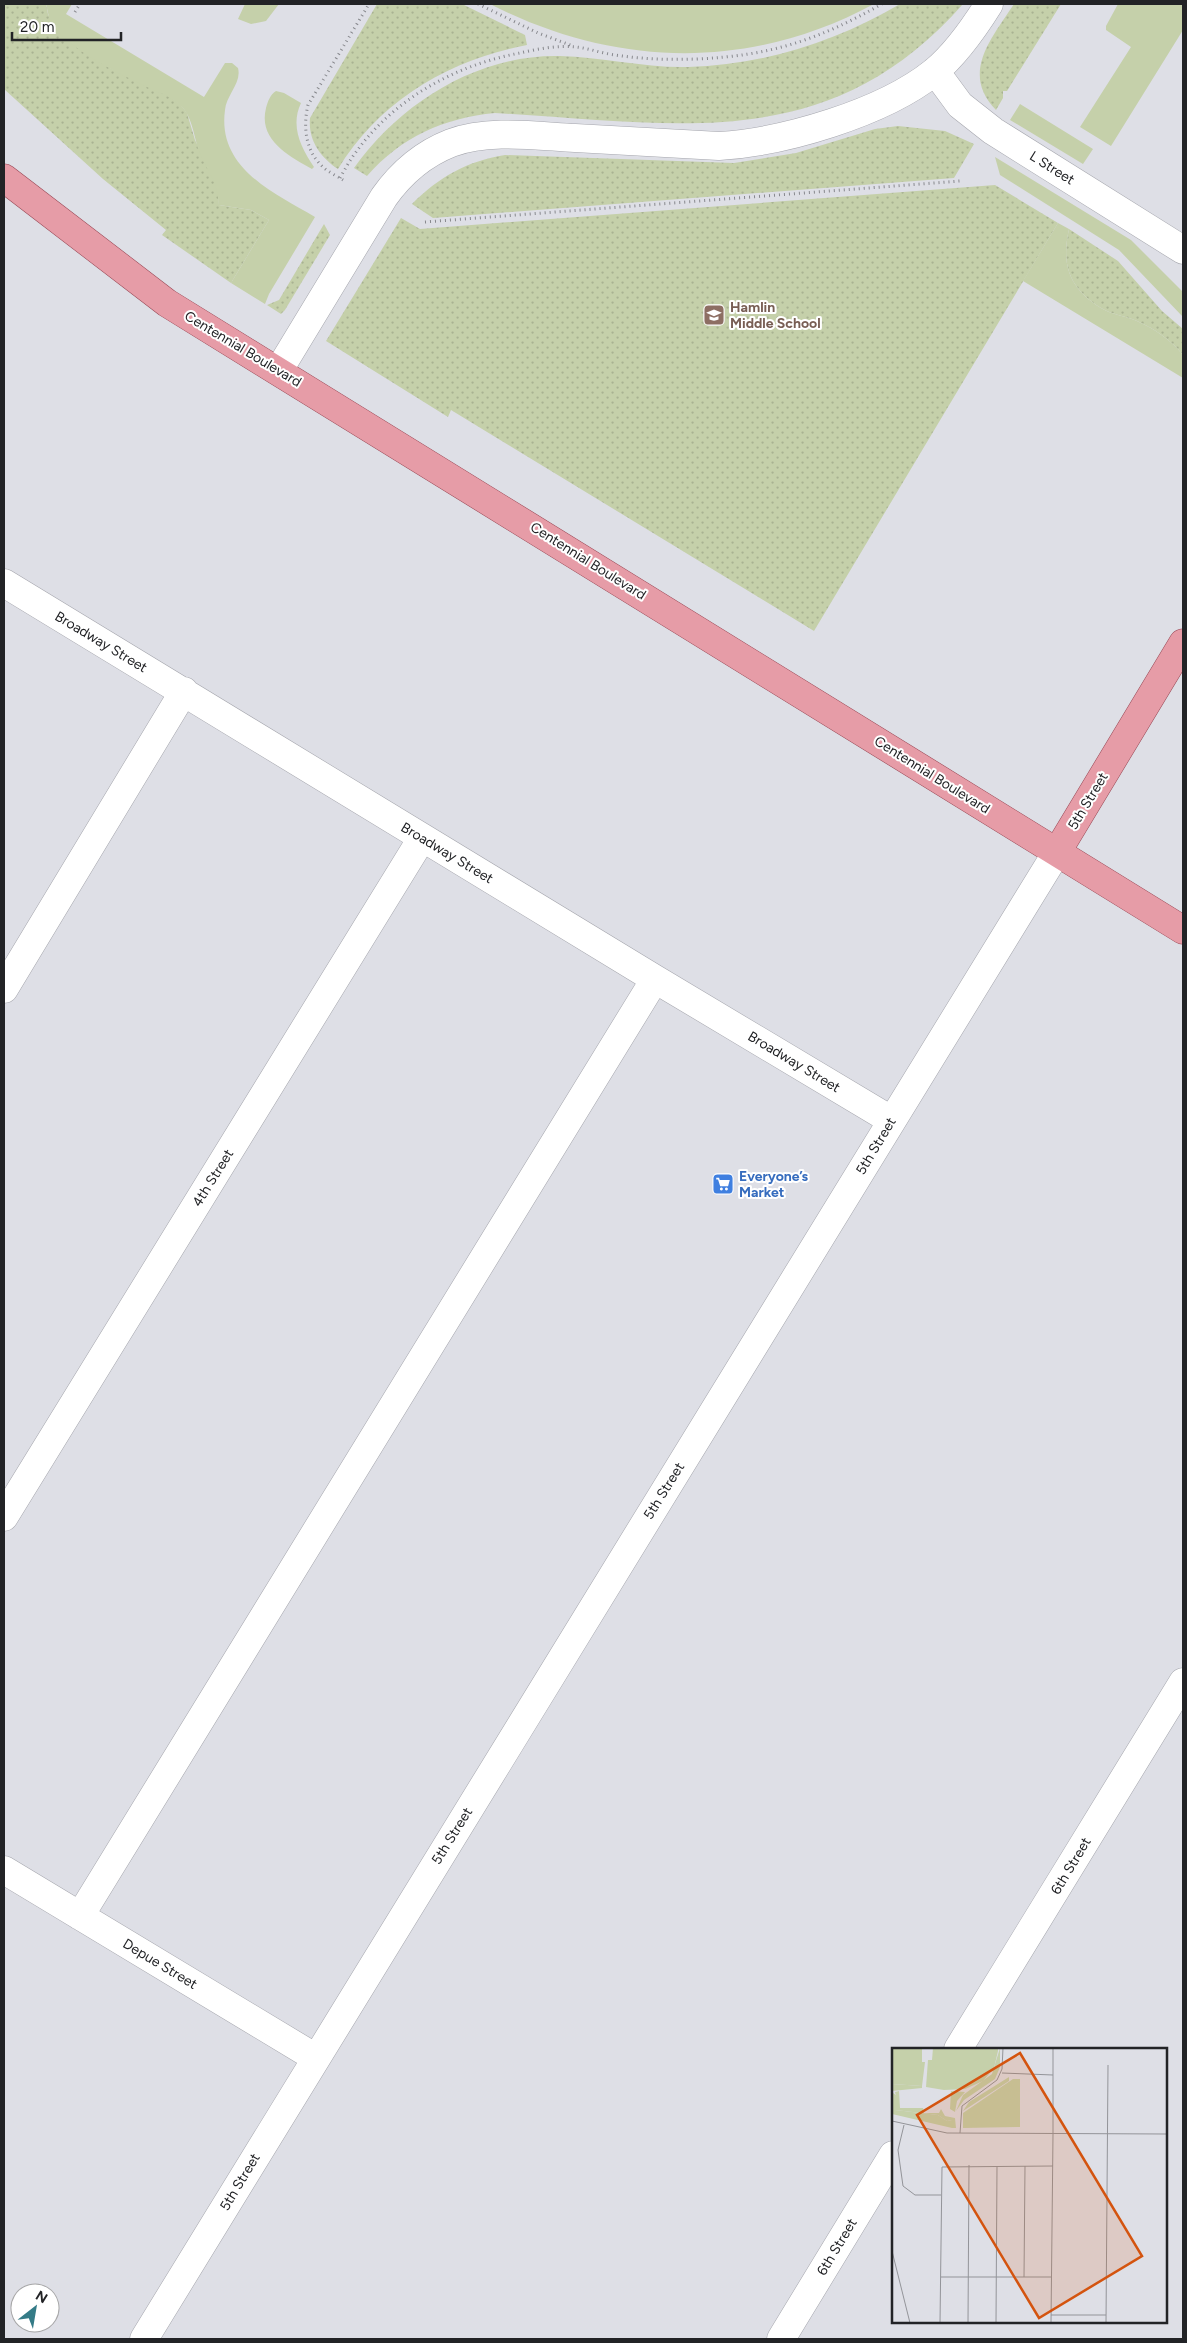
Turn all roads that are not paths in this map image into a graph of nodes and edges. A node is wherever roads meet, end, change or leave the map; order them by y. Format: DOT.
graph roads {
  1 [pos="989,4"];
  2 [pos="935,71"];
  3 [pos="4,178"];
  4 [pos="1183,250"];
  5 [pos="279,370"];
  6 [pos="4,583"];
  7 [pos="1183,643"];
  8 [pos="184,692"];
  9 [pos="422,838"];
  10 [pos="1057,852"];
  11 [pos="1183,930"];
  12 [pos="655,979"];
  13 [pos="4,989"];
  14 [pos="891,1120"];
  15 [pos="4,1517"];
  16 [pos="1183,1682"];
  17 [pos="4,1870"];
  18 [pos="80,1916"];
  19 [pos="959,2048"];
  20 [pos="316,2058"];
  21 [pos="892,2157"];
  22 [pos="144,2339"];
  23 [pos="781,2339"];
  1 -- 2 [label="street"];
  2 -- 4 [label="street, L Street"];
  2 -- 5 [label="street"];
  3 -- 5 [label="main road, Centennial Boulevard"];
  5 -- 10 [label="main road, Centennial Boulevard"];
  6 -- 8 [label="street, Broadway Street"];
  7 -- 10 [label="main road, 5th Street"];
  8 -- 9 [label="street, Broadway Street"];
  8 -- 13 [label="street"];
  9 -- 12 [label="street, Broadway Street"];
  9 -- 15 [label="street, 4th Street"];
  10 -- 11 [label="main road, Centennial Boulevard"];
  10 -- 14 [label="street, 5th Street"];
  12 -- 14 [label="street, Broadway Street"];
  12 -- 18 [label="street"];
  14 -- 20 [label="street, 5th Street"];
  16 -- 19 [label="street, 6th Street"];
  17 -- 18 [label="street, Depue Street"];
  18 -- 20 [label="street, Depue Street"];
  20 -- 22 [label="street, 5th Street"];
  21 -- 23 [label="street, 6th Street"];
}
